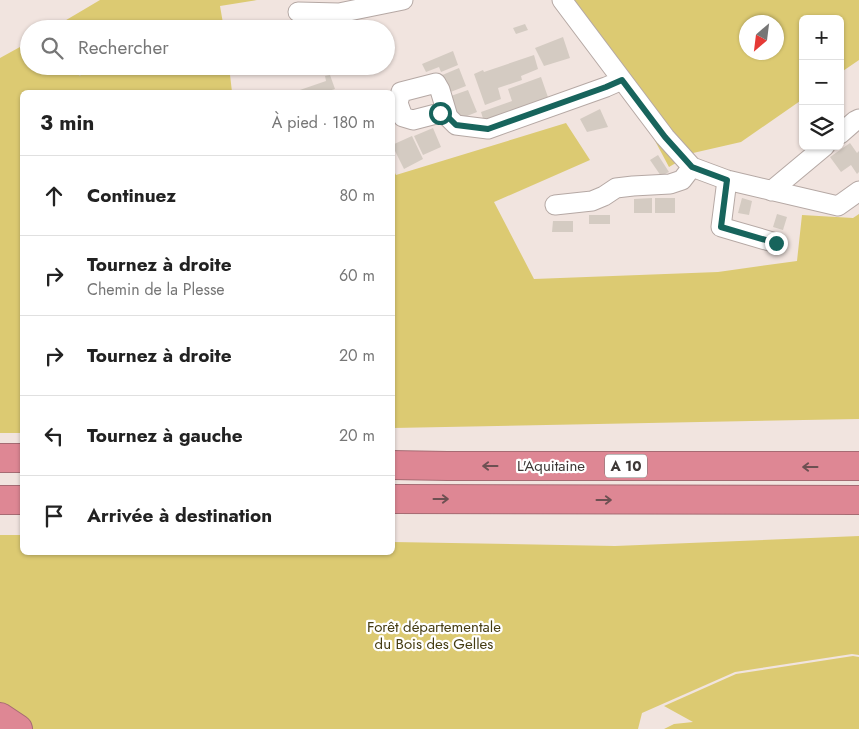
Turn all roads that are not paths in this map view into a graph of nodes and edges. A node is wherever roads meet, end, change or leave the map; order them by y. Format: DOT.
graph roads {
  1 [pos="403,0"];
  2 [pos="562,0"];
  3 [pos="298,12"];
  4 [pos="622,80"];
  5 [pos="448,117"];
  6 [pos="859,119"];
  7 [pos="844,131"];
  8 [pos="820,150"];
  9 [pos="692,167"];
  10 [pos="727,180"];
  11 [pos="771,191"];
  12 [pos="859,192"];
  13 [pos="555,206"];
  14 [pos="776,243"];
  15 [pos="0,458"];
  16 [pos="20,458"];
  17 [pos="395,465"];
  18 [pos="859,466"];
  19 [pos="395,499"];
  20 [pos="0,500"];
  21 [pos="20,500"];
  22 [pos="859,500"];
  23 [pos="0,717"];
  24 [pos="18,729"];
  1 -- 3 [label="street"];
  2 -- 4 [label="street"];
  4 -- 5 [label="street"];
  4 -- 9 [label="street"];
  6 -- 7 [label="street"];
  8 -- 11 [label="street"];
  9 -- 10 [label="street"];
  9 -- 13 [label="street"];
  10 -- 11 [label="street"];
  10 -- 14 [label="street"];
  11 -- 12 [label="street"];
  15 -- 16 [label="highway"];
  18 -- 17 [label="highway, L'Aquitaine / A 10, one-way"];
  19 -- 22 [label="highway, A 10, one-way"];
  20 -- 21 [label="highway"];
  23 -- 24 [label="highway"];
}
